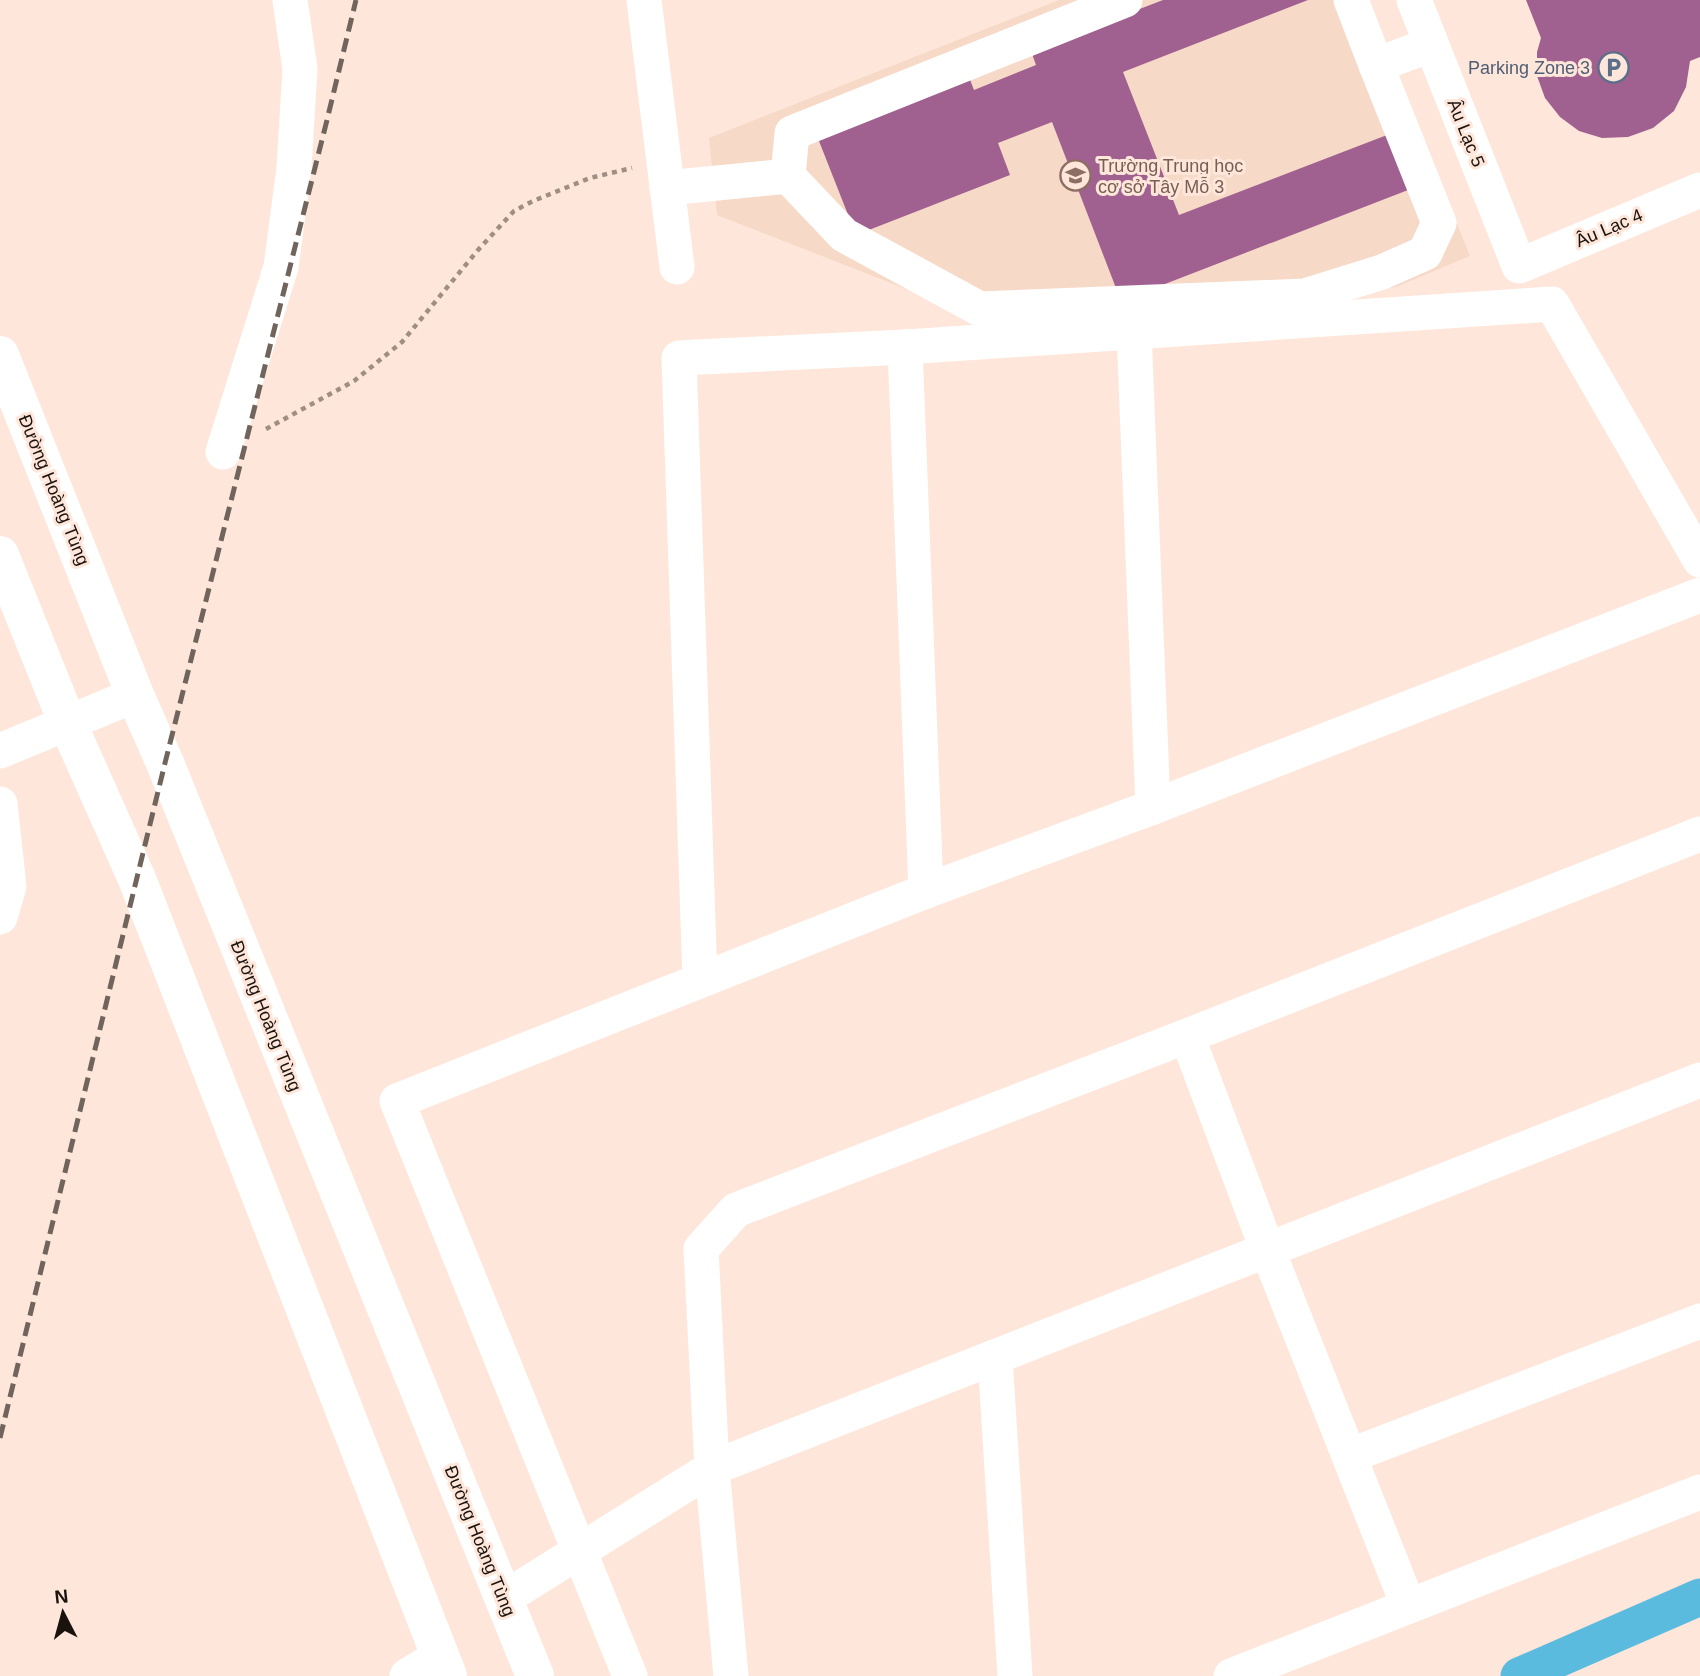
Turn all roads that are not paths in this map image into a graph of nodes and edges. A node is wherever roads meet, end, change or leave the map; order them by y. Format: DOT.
graph roads {
  1 [pos="290,0"];
  2 [pos="644,0"];
  3 [pos="1125,0"];
  4 [pos="1351,0"];
  5 [pos="1414,0"];
  6 [pos="1431,44"];
  7 [pos="1376,65"];
  8 [pos="658,167"];
  9 [pos="788,176"];
  10 [pos="1700,190"];
  11 [pos="1519,266"];
  12 [pos="677,267"];
  13 [pos="1134,331"];
  14 [pos="905,347"];
  15 [pos="0,355"];
  16 [pos="223,452"];
  17 [pos="0,555"];
  18 [pos="1700,560"];
  19 [pos="1700,595"];
  20 [pos="135,695"];
  21 [pos="67,722"];
  22 [pos="0,751"];
  23 [pos="0,804"];
  24 [pos="1153,807"];
  25 [pos="1700,834"];
  26 [pos="926,891"];
  27 [pos="0,917"];
  28 [pos="700,980"];
  29 [pos="1187,1037"];
  30 [pos="1700,1080"];
  31 [pos="1268,1251"];
  32 [pos="1700,1321"];
  33 [pos="995,1357"];
  34 [pos="1349,1456"];
  35 [pos="712,1468"];
  36 [pos="1700,1492"];
  37 [pos="579,1551"];
  38 [pos="503,1599"];
  39 [pos="1408,1605"];
  40 [pos="444,1666"];
  41 [pos="407,1676"];
  42 [pos="535,1676"];
  43 [pos="630,1676"];
  44 [pos="731,1676"];
  45 [pos="1015,1676"];
  46 [pos="1231,1676"];
  1 -- 16 [label="street"];
  2 -- 8 [label="street"];
  3 -- 9 [label="street"];
  4 -- 7 [label="street"];
  5 -- 6 [label="street, Âu Lạc 5"];
  6 -- 7 [label="street"];
  6 -- 11 [label="street, Âu Lạc 5"];
  7 -- 9 [label="street"];
  8 -- 9 [label="street"];
  8 -- 12 [label="street"];
  10 -- 11 [label="street, Âu Lạc 4"];
  13 -- 14 [label="street"];
  13 -- 18 [label="street"];
  13 -- 24 [label="street"];
  14 -- 26 [label="street"];
  14 -- 28 [label="street"];
  15 -- 20 [label="main road, Đường Hoàng Tùng"];
  17 -- 21 [label="main road"];
  19 -- 24 [label="street"];
  20 -- 21 [label="street"];
  20 -- 38 [label="main road, Đường Hoàng Tùng"];
  21 -- 22 [label="street"];
  21 -- 40 [label="main road"];
  23 -- 27 [label="street"];
  24 -- 26 [label="street"];
  25 -- 29 [label="street"];
  26 -- 28 [label="street"];
  28 -- 37 [label="street"];
  29 -- 31 [label="street"];
  29 -- 35 [label="street"];
  30 -- 31 [label="street"];
  31 -- 33 [label="street"];
  31 -- 34 [label="street"];
  32 -- 34 [label="street"];
  33 -- 35 [label="street"];
  33 -- 45 [label="street"];
  34 -- 39 [label="street"];
  35 -- 37 [label="street"];
  35 -- 44 [label="street"];
  36 -- 39 [label="street"];
  37 -- 38 [label="street"];
  37 -- 43 [label="street"];
  38 -- 42 [label="main road, Đường Hoàng Tùng"];
  39 -- 46 [label="street"];
  40 -- 41 [label="street"];
}
